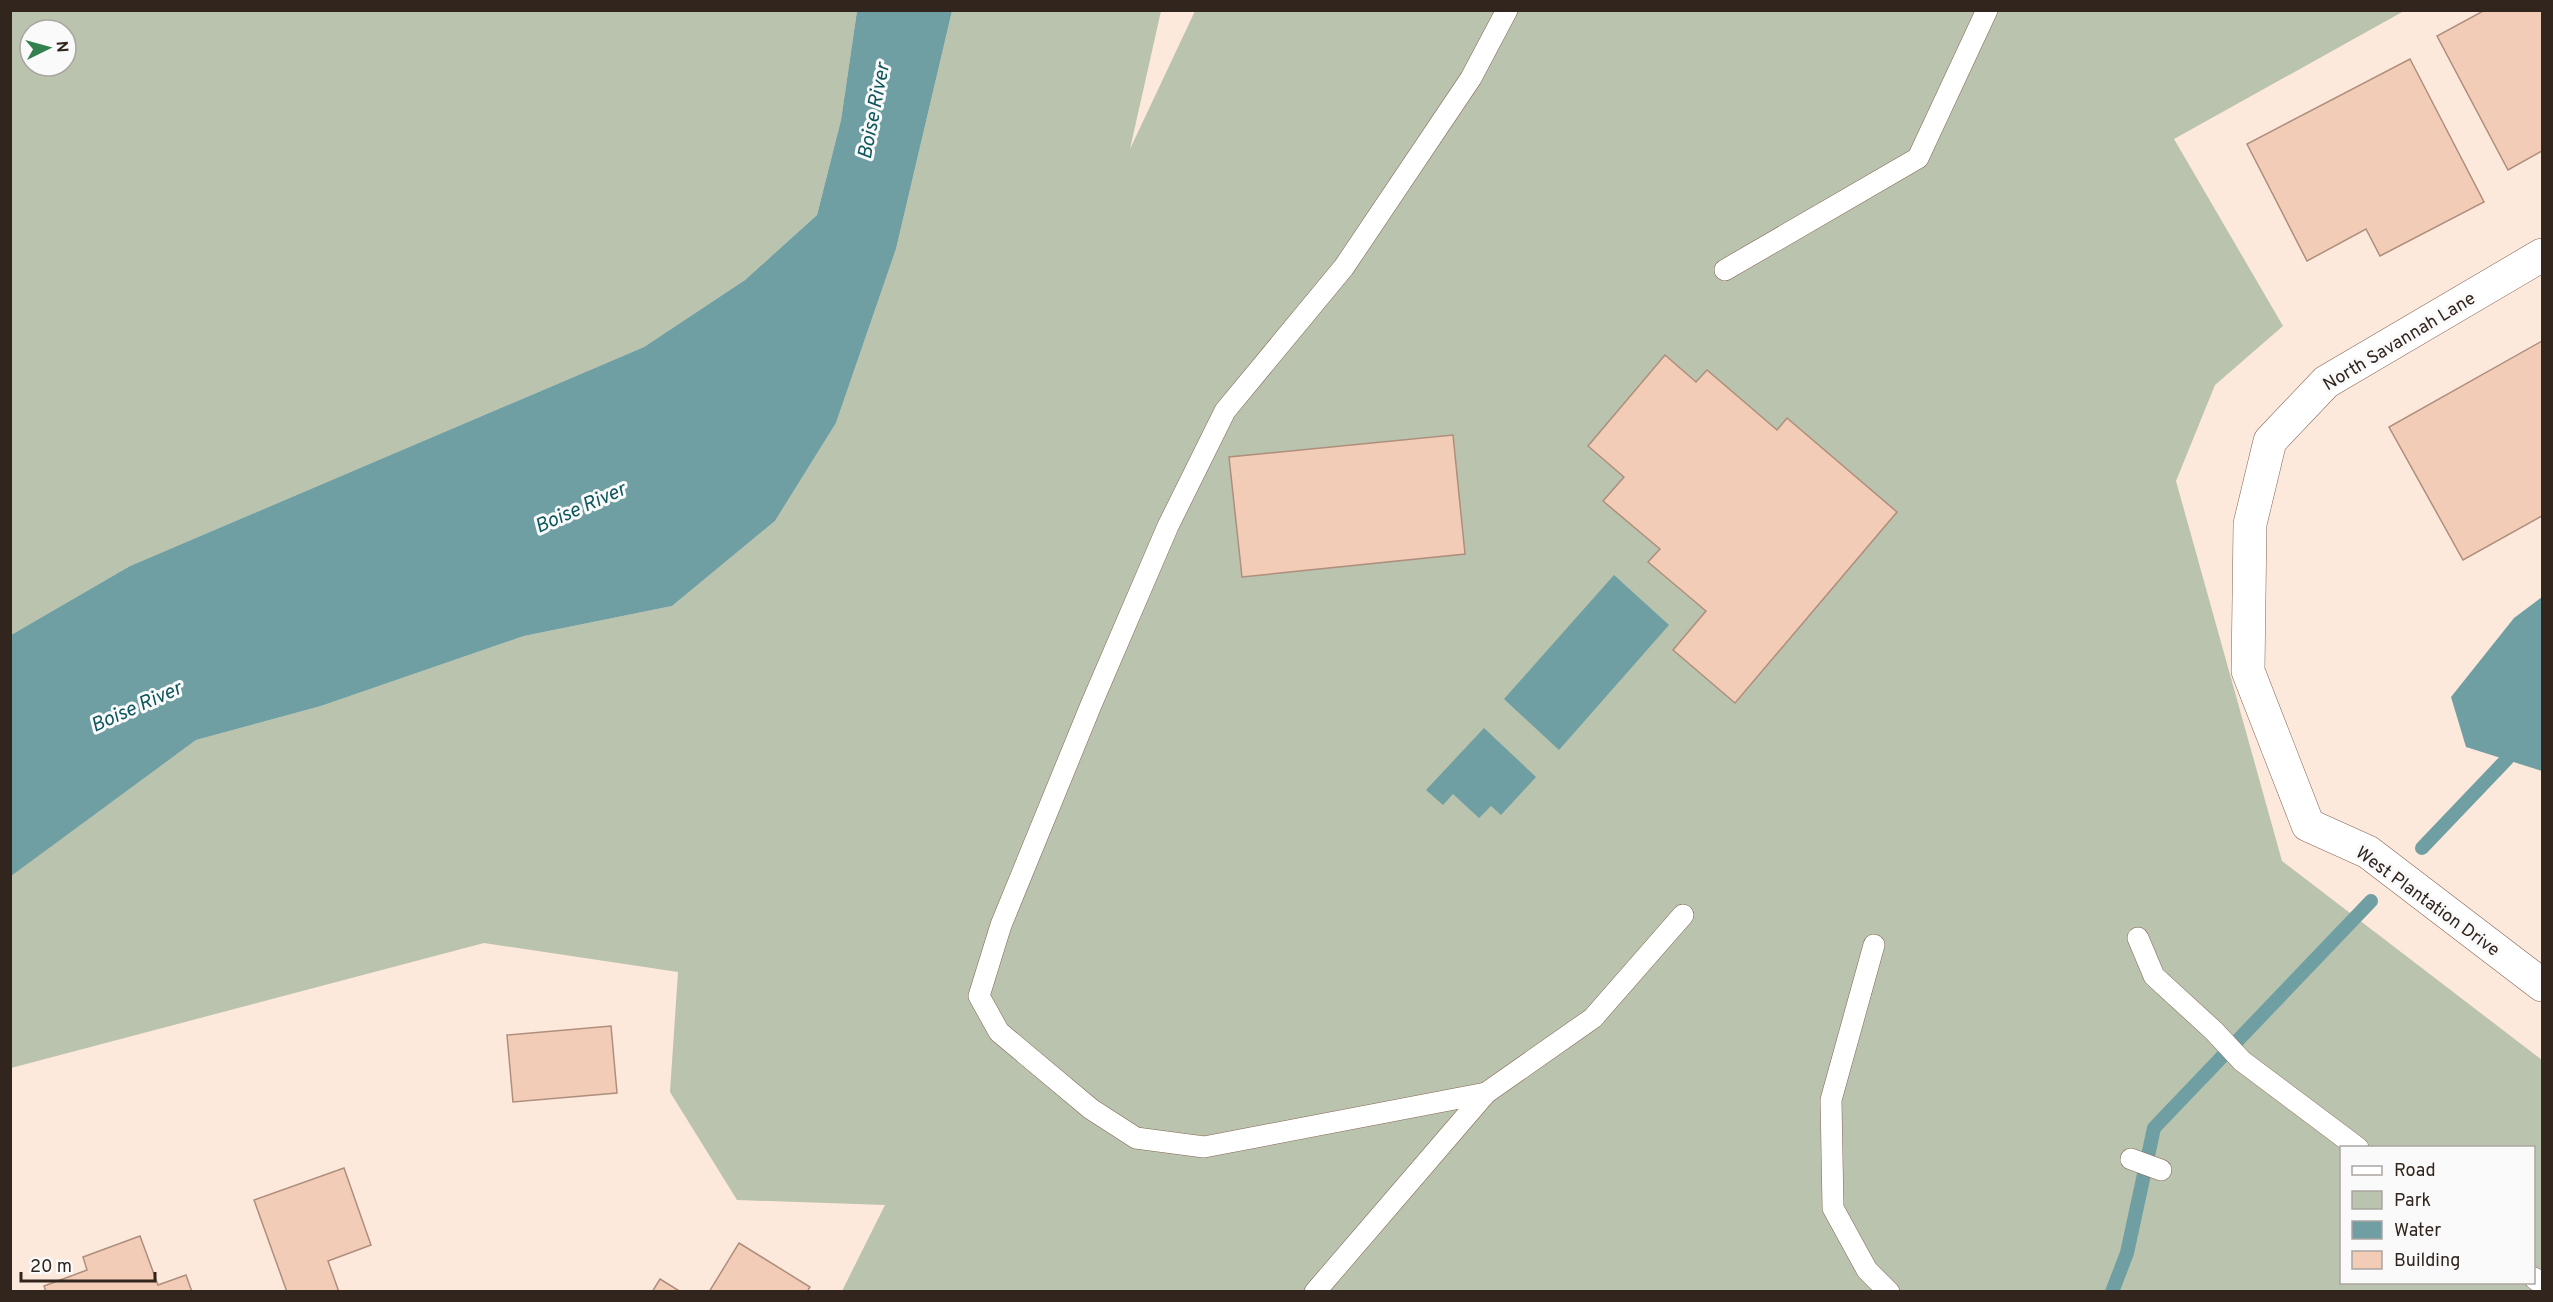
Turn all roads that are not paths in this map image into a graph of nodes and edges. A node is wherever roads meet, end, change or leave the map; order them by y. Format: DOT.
graph roads {
  1 [pos="1507,10"];
  2 [pos="1987,10"];
  3 [pos="2542,255"];
  4 [pos="1725,270"];
  5 [pos="2308,825"];
  6 [pos="1683,915"];
  7 [pos="2138,938"];
  8 [pos="1874,945"];
  9 [pos="2542,985"];
  10 [pos="1486,1093"];
  11 [pos="2355,1146"];
  12 [pos="2131,1159"];
  13 [pos="2161,1170"];
  14 [pos="1315,1292"];
  15 [pos="1889,1292"];
  1 -- 10 [label="lane"];
  2 -- 4 [label="lane"];
  3 -- 5 [label="street, North Savannah Lane"];
  5 -- 9 [label="street, West Plantation Drive"];
  6 -- 10 [label="lane"];
  7 -- 11 [label="lane"];
  8 -- 15 [label="lane"];
  10 -- 14 [label="lane"];
  12 -- 13 [label="lane"];
}
